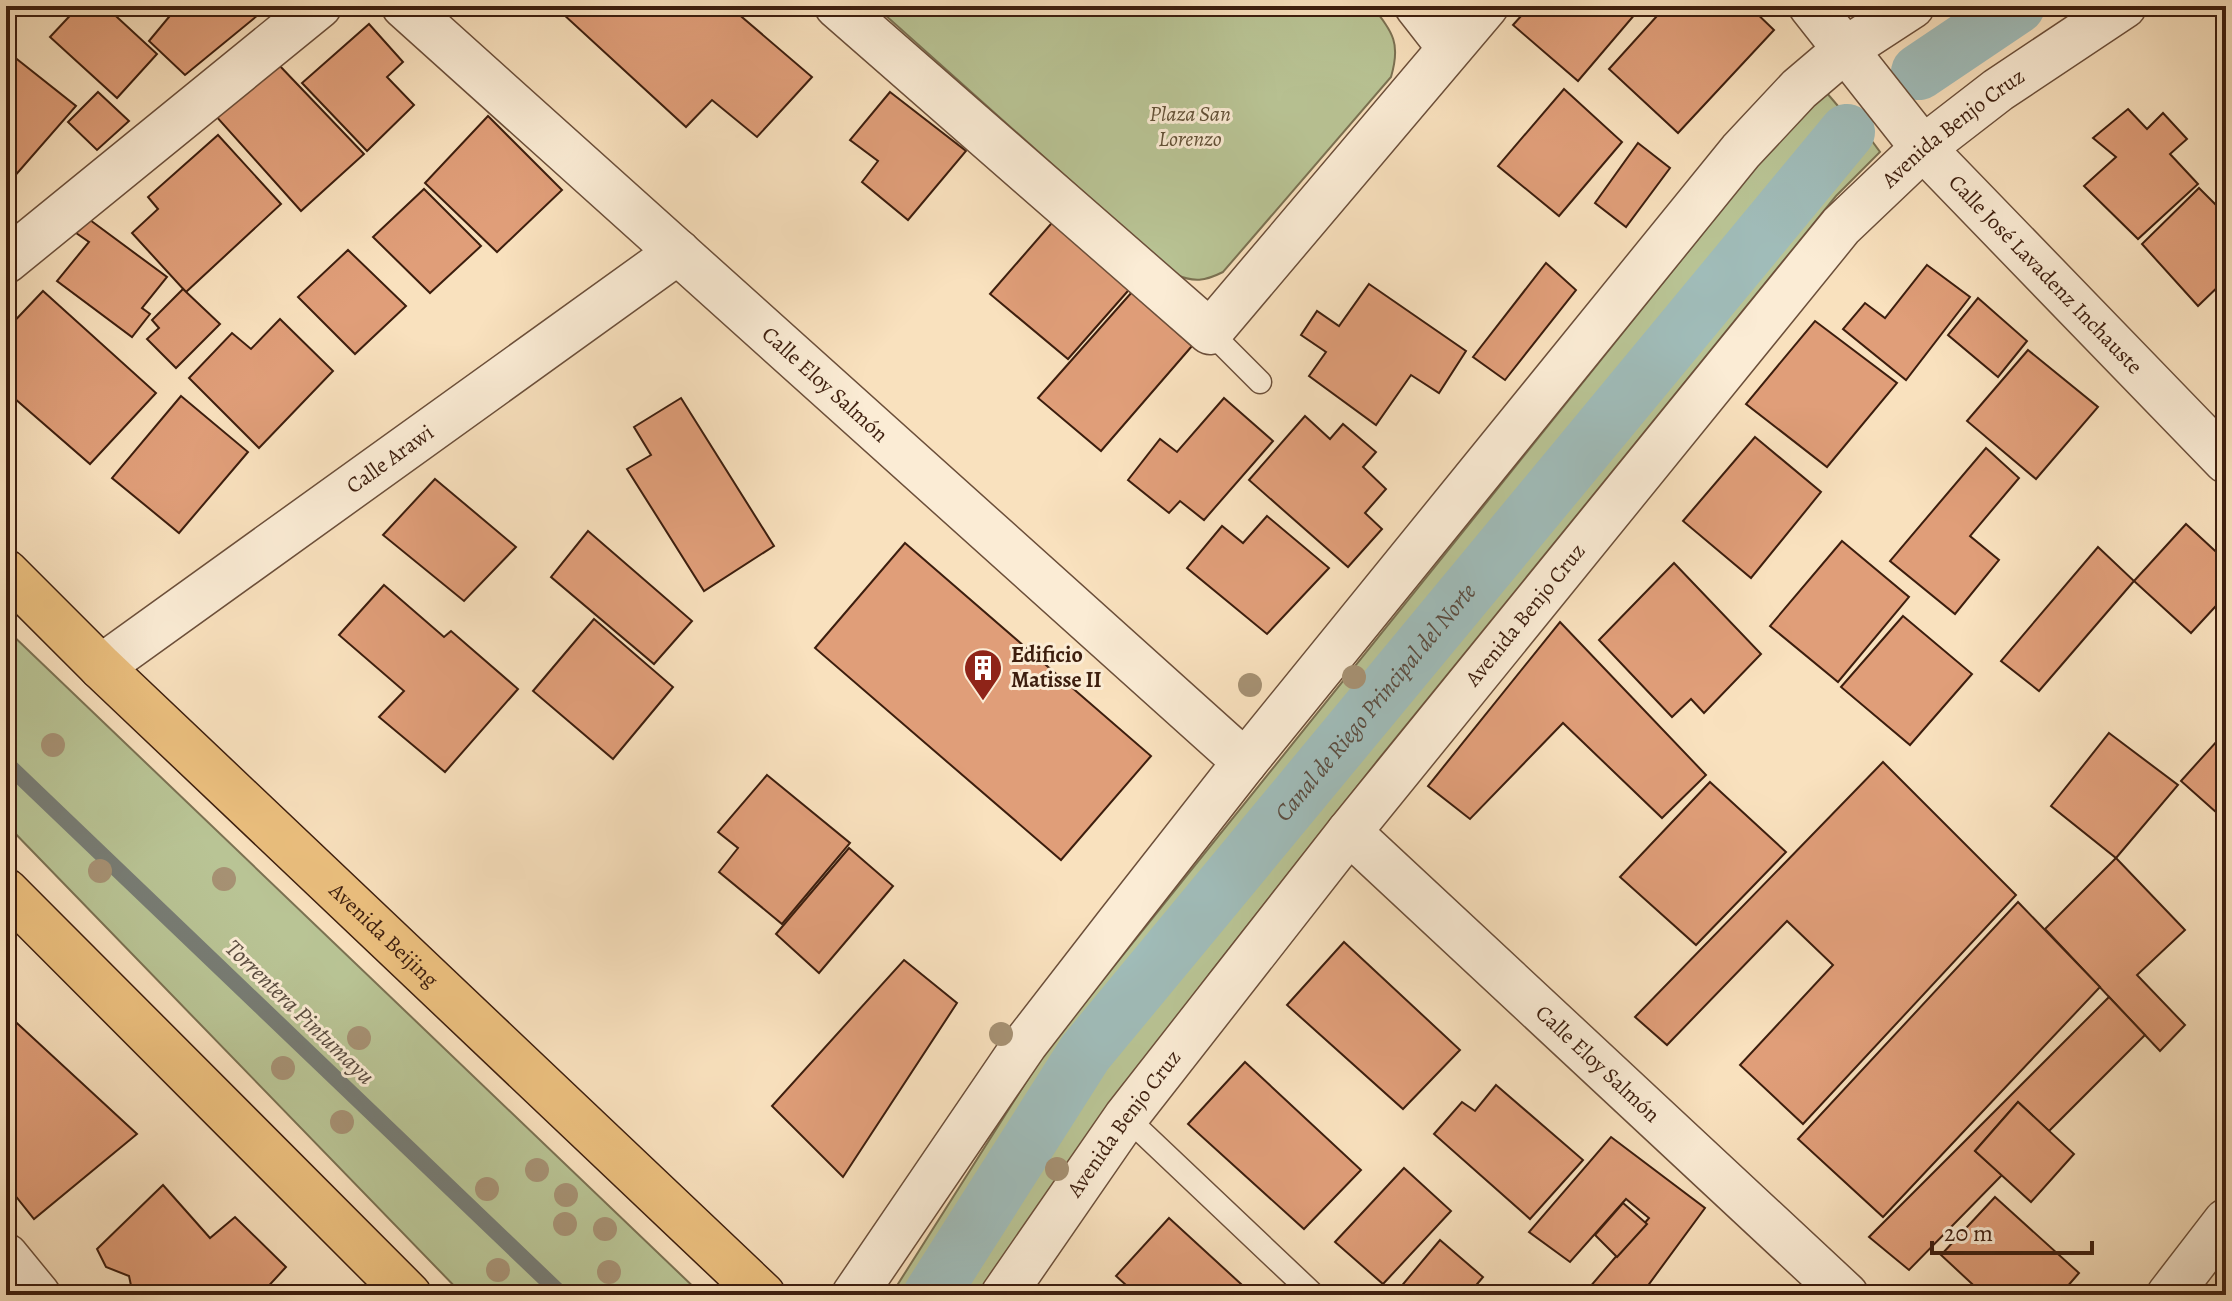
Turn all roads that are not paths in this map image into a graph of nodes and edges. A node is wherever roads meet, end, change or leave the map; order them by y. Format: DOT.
graph roads {
  1 [pos="319,6"];
  2 [pos="404,6"];
  3 [pos="837,6"];
  4 [pos="1417,6"];
  5 [pos="1486,6"];
  6 [pos="1811,6"];
  7 [pos="1912,6"];
  8 [pos="2124,6"];
  9 [pos="1449,47"];
  10 [pos="1846,49"];
  11 [pos="1923,148"];
  12 [pos="678,252"];
  13 [pos="6,261"];
  14 [pos="1210,332"];
  15 [pos="1260,382"];
  16 [pos="2226,461"];
  17 [pos="6,572"];
  18 [pos="101,667"];
  19 [pos="1245,762"];
  20 [pos="1349,832"];
  21 [pos="6,891"];
  22 [pos="1126,1117"];
  23 [pos="2226,1221"];
  24 [pos="6,1256"];
  25 [pos="38,1295"];
  26 [pos="409,1295"];
  27 [pos="763,1295"];
  28 [pos="854,1295"];
  29 [pos="1003,1295"];
  30 [pos="1314,1295"];
  31 [pos="1846,1295"];
  32 [pos="2169,1295"];
  1 -- 13 [label="street"];
  2 -- 12 [label="street, Calle Eloy Salmón"];
  3 -- 14 [label="street"];
  4 -- 9 [label="street"];
  5 -- 9 [label="street"];
  6 -- 10 [label="street, Calle José Lavadenz Inchauste"];
  7 -- 10 [label="street"];
  8 -- 11 [label="street, Avenida Benjo Cruz"];
  9 -- 14 [label="street"];
  10 -- 11 [label="street, Calle José Lavadenz Inchauste"];
  10 -- 19 [label="street"];
  11 -- 16 [label="street, Calle José Lavadenz Inchauste"];
  11 -- 20 [label="street, Avenida Benjo Cruz"];
  12 -- 18 [label="street, Calle Arawi"];
  12 -- 19 [label="street, Calle Eloy Salmón"];
  14 -- 15 [label="lane"];
  17 -- 18 [label="main road, Avenida Beijing"];
  18 -- 27 [label="main road, Avenida Beijing"];
  19 -- 28 [label="street"];
  20 -- 22 [label="street, Avenida Benjo Cruz"];
  20 -- 31 [label="street, Calle Eloy Salmón"];
  21 -- 26 [label="main road"];
  22 -- 29 [label="street, Avenida Benjo Cruz"];
  22 -- 30 [label="lane"];
  23 -- 32 [label="street"];
  24 -- 25 [label="street"];
}
